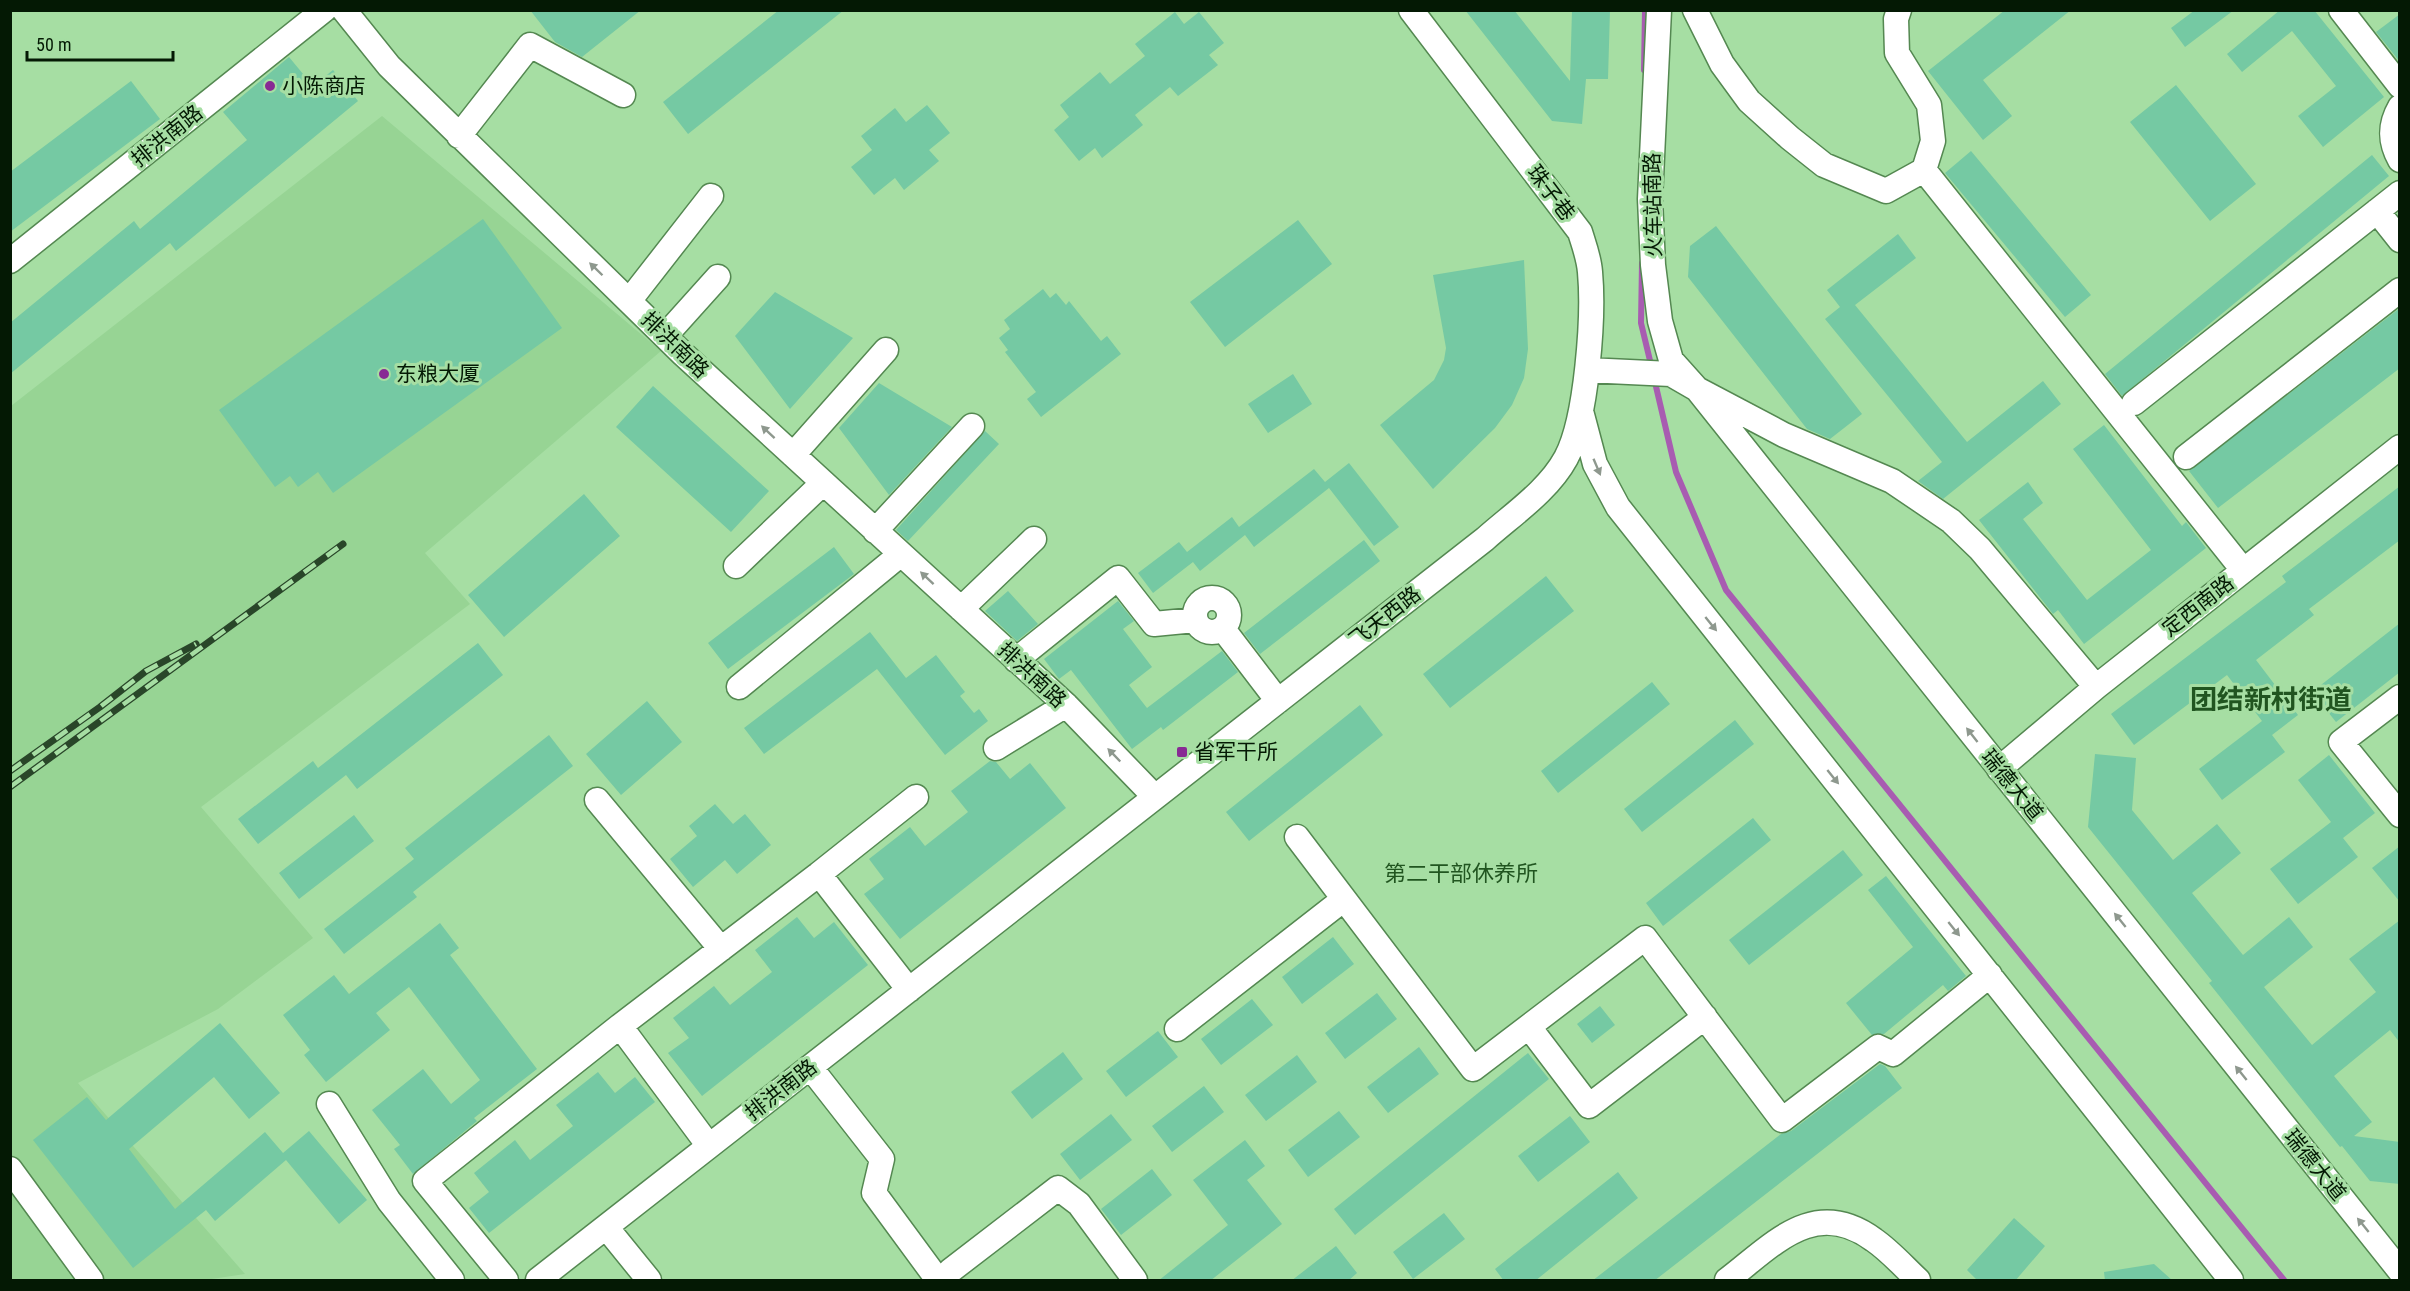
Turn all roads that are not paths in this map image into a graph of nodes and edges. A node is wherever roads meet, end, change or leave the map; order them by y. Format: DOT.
graph roads {
  1 [pos="324,10"];
  2 [pos="344,10"];
  3 [pos="1411,10"];
  4 [pos="1659,10"];
  5 [pos="1695,10"];
  6 [pos="1899,10"];
  7 [pos="2341,10"];
  8 [pos="2400,86"];
  9 [pos="623,95"];
  10 [pos="2400,107"];
  11 [pos="459,136"];
  12 [pos="2400,160"];
  13 [pos="1924,170"];
  14 [pos="2400,193"];
  15 [pos="711,196"];
  16 [pos="2377,211"];
  17 [pos="2400,240"];
  18 [pos="10,261"];
  19 [pos="718,277"];
  20 [pos="2400,290"];
  21 [pos="629,302"];
  22 [pos="665,336"];
  23 [pos="886,350"];
  24 [pos="1587,370"];
  25 [pos="1697,388"];
  26 [pos="2134,403"];
  27 [pos="1581,411"];
  28 [pos="972,426"];
  29 [pos="2400,447"];
  30 [pos="792,454"];
  31 [pos="2186,457"];
  32 [pos="823,483"];
  33 [pos="875,531"];
  34 [pos="1034,539"];
  35 [pos="901,554"];
  36 [pos="736,566"];
  37 [pos="2243,570"];
  38 [pos="961,609"];
  39 [pos="1016,660"];
  40 [pos="739,687"];
  41 [pos="2096,687"];
  42 [pos="2400,697"];
  43 [pos="1278,701"];
  44 [pos="1066,705"];
  45 [pos="996,748"];
  46 [pos="1999,769"];
  47 [pos="916,797"];
  48 [pos="1155,797"];
  49 [pos="597,800"];
  50 [pos="2400,815"];
  51 [pos="1297,837"];
  52 [pos="819,874"];
  53 [pos="1344,899"];
  54 [pos="721,949"];
  55 [pos="1990,975"];
  56 [pos="909,990"];
  57 [pos="1705,1017"];
  58 [pos="620,1026"];
  59 [pos="1529,1027"];
  60 [pos="1177,1029"];
  61 [pos="810,1067"];
  62 [pos="328,1104"];
  63 [pos="709,1146"];
  64 [pos="10,1169"];
  65 [pos="606,1227"];
  66 [pos="2400,1271"];
  67 [pos="91,1281"];
  68 [pos="452,1281"];
  69 [pos="506,1281"];
  70 [pos="538,1281"];
  71 [pos="649,1281"];
  72 [pos="938,1281"];
  73 [pos="945,1281"];
  74 [pos="1135,1281"];
  75 [pos="1726,1281"];
  76 [pos="1918,1281"];
  77 [pos="2231,1281"];
  1 -- 18 [label="street, 排洪南路"];
  2 -- 11 [label="street, 排洪南路"];
  3 -- 24 [label="street, 珠子巷"];
  4 -- 25 [label="street, 火车站南路"];
  5 -- 13 [label="street"];
  6 -- 13 [label="street"];
  7 -- 8 [label="street"];
  9 -- 11 [label="street"];
  10 -- 12 [label="street"];
  21 -- 11 [label="street, 排洪南路, one-way"];
  13 -- 37 [label="street"];
  14 -- 16 [label="street"];
  15 -- 21 [label="street"];
  16 -- 17 [label="street"];
  16 -- 26 [label="street"];
  19 -- 22 [label="street"];
  20 -- 31 [label="street"];
  21 -- 22 [label="street, 排洪南路"];
  30 -- 22 [label="street, 排洪南路, one-way"];
  23 -- 30 [label="street"];
  24 -- 25 [label="street, 瑞德大道"];
  24 -- 27 [label="street, 珠子巷"];
  25 -- 41 [label="street"];
  46 -- 25 [label="street, 瑞德大道, one-way"];
  27 -- 43 [label="street, 飞天西路"];
  27 -- 55 [label="street, one-way"];
  28 -- 33 [label="street"];
  29 -- 37 [label="street, 定西南路"];
  30 -- 32 [label="street, 排洪南路"];
  32 -- 33 [label="street, 排洪南路"];
  32 -- 36 [label="street"];
  33 -- 35 [label="street, 排洪南路"];
  34 -- 38 [label="street"];
  38 -- 35 [label="street, 排洪南路, one-way"];
  35 -- 40 [label="street"];
  37 -- 41 [label="street, 定西南路"];
  38 -- 39 [label="street, 排洪南路"];
  39 -- 43 [label="street"];
  39 -- 44 [label="street, 排洪南路"];
  41 -- 46 [label="street, 定西南路"];
  42 -- 50 [label="street"];
  43 -- 48 [label="street, 飞天西路"];
  44 -- 45 [label="street"];
  48 -- 44 [label="street, 排洪南路, one-way"];
  66 -- 46 [label="street, 瑞德大道, one-way"];
  47 -- 52 [label="street"];
  48 -- 56 [label="street, 排洪南路"];
  49 -- 54 [label="street"];
  51 -- 53 [label="street"];
  52 -- 54 [label="street"];
  52 -- 56 [label="street"];
  53 -- 59 [label="street"];
  53 -- 60 [label="street"];
  54 -- 58 [label="street"];
  55 -- 57 [label="street"];
  55 -- 77 [label="street"];
  56 -- 61 [label="street, 排洪南路"];
  57 -- 59 [label="street"];
  57 -- 59 [label="street"];
  58 -- 63 [label="street"];
  58 -- 69 [label="street"];
  61 -- 63 [label="street, 排洪南路"];
  61 -- 72 [label="street"];
  62 -- 68 [label="street"];
  63 -- 65 [label="street, 排洪南路"];
  64 -- 67 [label="street"];
  65 -- 70 [label="street, 排洪南路"];
  65 -- 71 [label="street"];
  73 -- 74 [label="street"];
  75 -- 76 [label="street"];
}
